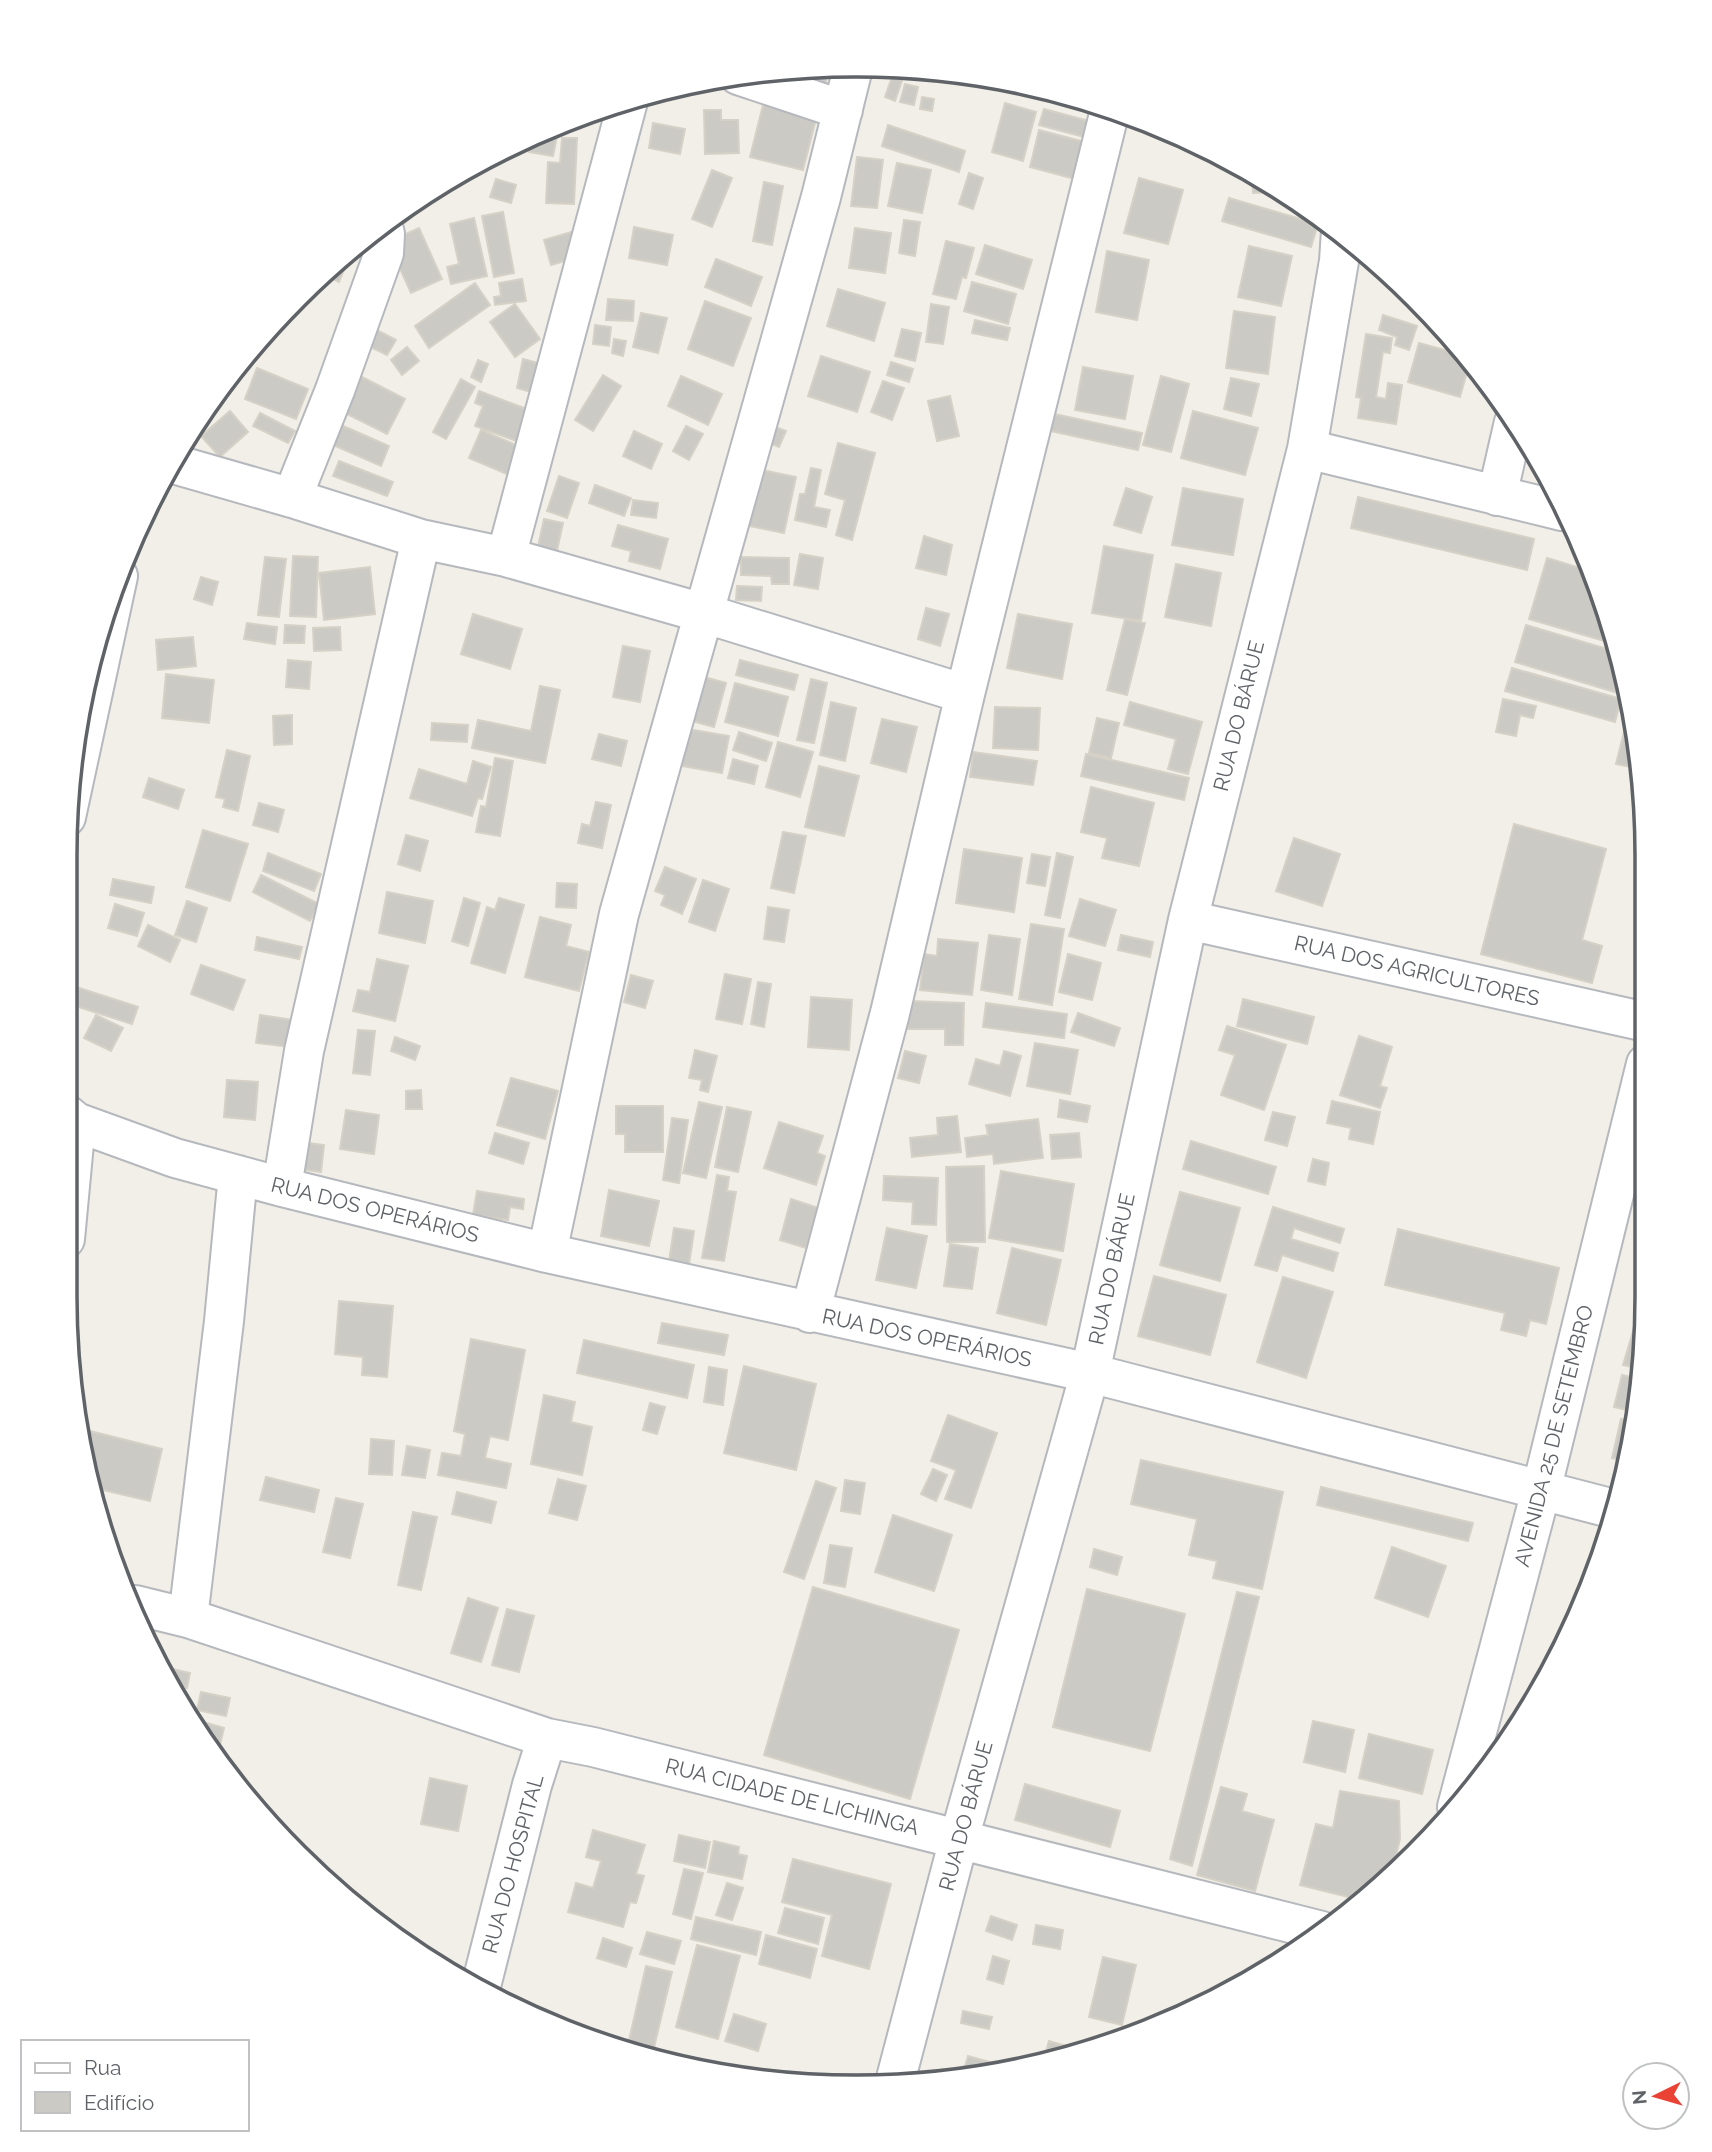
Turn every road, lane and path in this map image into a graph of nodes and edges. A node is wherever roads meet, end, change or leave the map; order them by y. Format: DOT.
graph roads {
  1 [pos="851,77"];
  2 [pos="762,83"];
  3 [pos="843,110"];
  4 [pos="625,112"];
  5 [pos="1108,119"];
  6 [pos="385,236"];
  7 [pos="1340,246"];
  8 [pos="1511,435"];
  9 [pos="1307,449"];
  10 [pos="181,466"];
  11 [pos="1497,496"];
  12 [pos="292,498"];
  13 [pos="1554,509"];
  14 [pos="421,539"];
  15 [pos="506,556"];
  16 [pos="703,613"];
  17 [pos="965,694"];
  18 [pos="1188,919"];
  19 [pos="1635,1020"];
  20 [pos="1635,1109"];
  21 [pos="77,1119"];
  22 [pos="238,1175"];
  23 [pos="282,1187"];
  24 [pos="547,1252"];
  25 [pos="810,1313"];
  26 [pos="1090,1373"];
  27 [pos="1541,1492"];
  28 [pos="1605,1507"];
  29 [pos="142,1607"];
  30 [pos="188,1618"];
  31 [pos="547,1738"];
  32 [pos="1463,1783"];
  33 [pos="959,1839"];
  34 [pos="1311,1928"];
  35 [pos="483,1980"];
  36 [pos="897,2073"];
  1 -- 3 [label="street"];
  2 -- 3 [label="street"];
  3 -- 16 [label="street"];
  4 -- 15 [label="street"];
  5 -- 17 [label="street"];
  6 -- 12 [label="street"];
  7 -- 9 [label="street, RUA DO BÁRUE"];
  8 -- 11 [label="street"];
  9 -- 11 [label="street"];
  9 -- 18 [label="street, RUA DO BÁRUE"];
  10 -- 12 [label="street"];
  11 -- 13 [label="street"];
  12 -- 14 [label="street"];
  14 -- 15 [label="street"];
  14 -- 23 [label="street"];
  15 -- 16 [label="street"];
  16 -- 17 [label="street"];
  16 -- 24 [label="street"];
  17 -- 25 [label="street"];
  18 -- 19 [label="street, RUA DOS AGRICULTORES"];
  18 -- 26 [label="street, RUA DO BÁRUE"];
  20 -- 27 [label="street, AVENIDA 25 DE SETEMBRO"];
  21 -- 22 [label="street, RUA DOS OPERÁRIOS"];
  22 -- 23 [label="street, RUA DOS OPERÁRIOS"];
  22 -- 30 [label="street"];
  23 -- 24 [label="street, RUA DOS OPERÁRIOS"];
  24 -- 25 [label="street, RUA DOS OPERÁRIOS"];
  25 -- 26 [label="street, RUA DOS OPERÁRIOS"];
  26 -- 27 [label="street, RUA DOS OPERÁRIOS"];
  26 -- 33 [label="street, RUA DO BÁRUE"];
  27 -- 28 [label="street, RUA DOS OPERÁRIOS"];
  27 -- 32 [label="street, AVENIDA 25 DE SETEMBRO"];
  29 -- 30 [label="street, RUA CIDADE DE LICHINGA"];
  30 -- 31 [label="street, RUA CIDADE DE LICHINGA"];
  31 -- 33 [label="street, RUA CIDADE DE LICHINGA"];
  31 -- 35 [label="street, RUA DO HOSPITAL"];
  33 -- 34 [label="street, RUA CIDADE DE LICHINGA"];
  33 -- 36 [label="street, RUA DO BÁRUE"];
}
